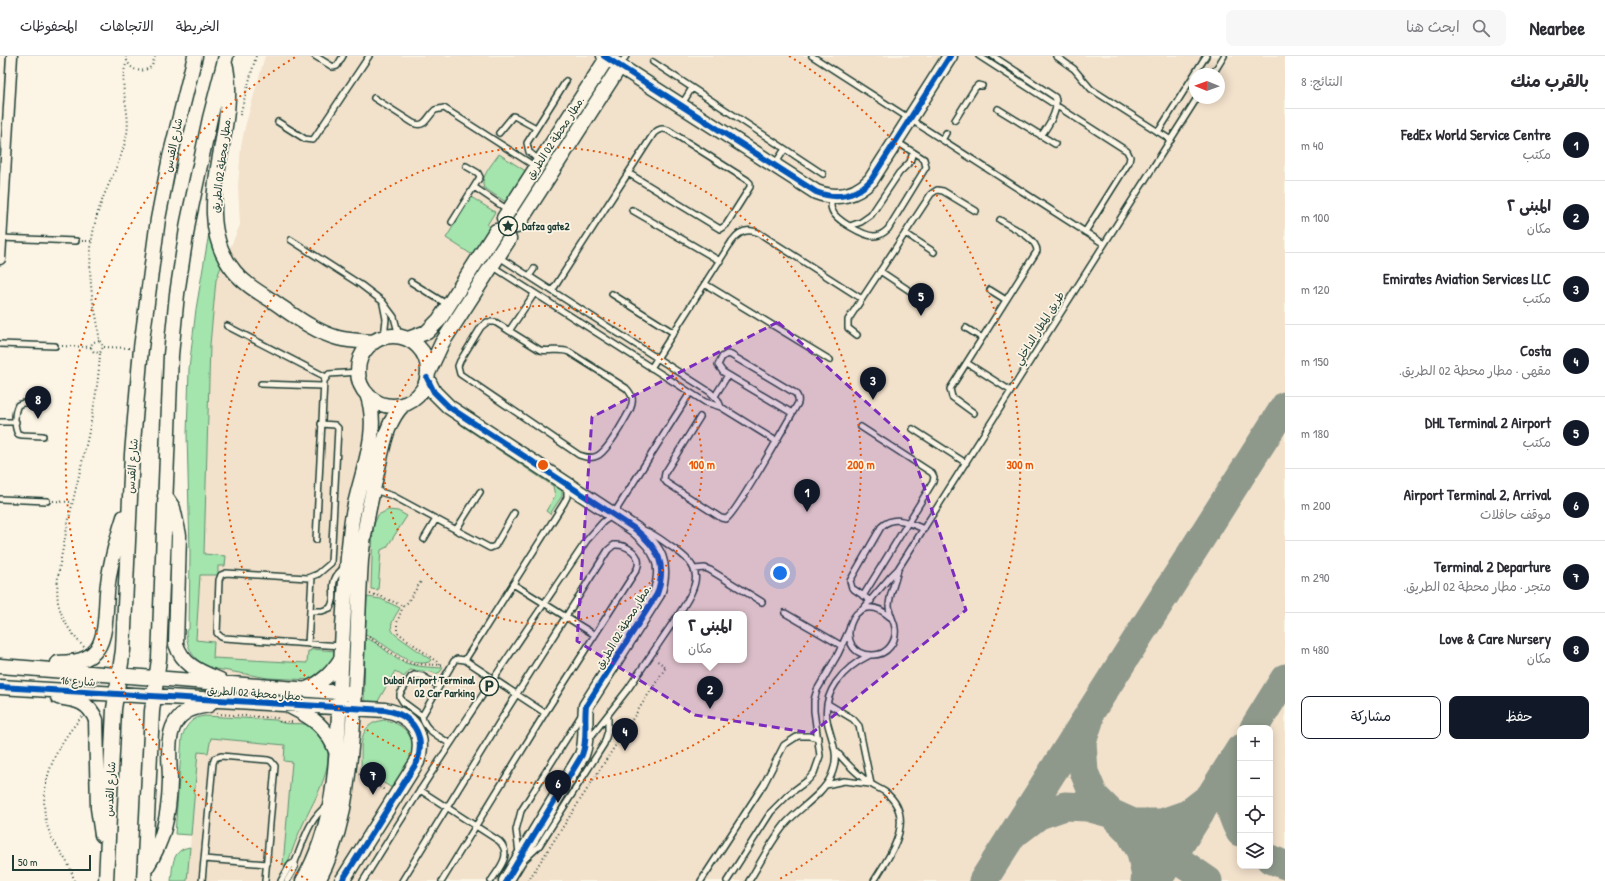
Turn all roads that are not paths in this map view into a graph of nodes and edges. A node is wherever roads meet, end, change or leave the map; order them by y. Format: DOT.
graph roads {
  1 [pos="12,56"];
  2 [pos="195,56"];
  3 [pos="314,56"];
  4 [pos="343,56"];
  5 [pos="369,56"];
  6 [pos="812,56"];
  7 [pos="950,56"];
  8 [pos="979,56"];
  9 [pos="993,56"];
  10 [pos="1056,56"];
  11 [pos="1206,56"];
  12 [pos="1224,56"];
  13 [pos="606,57"];
  14 [pos="225,59"];
  15 [pos="623,61"];
  16 [pos="653,62"];
  17 [pos="1216,68"];
  18 [pos="566,81"];
  19 [pos="982,86"];
  20 [pos="692,88"];
  21 [pos="374,98"];
  22 [pos="1193,104"];
  23 [pos="682,105"];
  24 [pos="1056,105"];
  25 [pos="998,108"];
  26 [pos="909,119"];
  27 [pos="955,120"];
  28 [pos="278,122"];
  29 [pos="536,128"];
  30 [pos="1158,132"];
  31 [pos="946,133"];
  32 [pos="500,134"];
  33 [pos="1041,136"];
  34 [pos="4,139"];
  35 [pos="942,140"];
  36 [pos="1170,140"];
  37 [pos="896,141"];
  38 [pos="1055,144"];
  39 [pos="785,149"];
  40 [pos="913,152"];
  41 [pos="538,164"];
  42 [pos="775,165"];
  43 [pos="466,166"];
  44 [pos="628,174"];
  45 [pos="823,174"];
  46 [pos="549,176"];
  47 [pos="474,187"];
  48 [pos="832,197"];
  49 [pos="632,210"];
  50 [pos="976,211"];
  51 [pos="507,214"];
  52 [pos="1000,220"];
  53 [pos="452,222"];
  54 [pos="517,226"];
  55 [pos="850,226"];
  56 [pos="496,231"];
  57 [pos="1085,232"];
  58 [pos="905,233"];
  59 [pos="1,238"];
  60 [pos="509,239"];
  61 [pos="291,240"];
  62 [pos="76,241"];
  63 [pos="1104,244"];
  64 [pos="934,252"];
  65 [pos="482,253"];
  66 [pos="0,258"];
  67 [pos="495,261"];
  68 [pos="720,261"];
  69 [pos="534,269"];
  70 [pos="880,271"];
  71 [pos="529,276"];
  72 [pos="412,282"];
  73 [pos="705,284"];
  74 [pos="990,290"];
  75 [pos="552,291"];
  76 [pos="910,291"];
  77 [pos="534,294"];
  78 [pos="612,294"];
  79 [pos="862,299"];
  80 [pos="1006,300"];
  81 [pos="382,301"];
  82 [pos="449,306"];
  83 [pos="227,326"];
  84 [pos="966,328"];
  85 [pos="509,331"];
  86 [pos="674,333"];
  87 [pos="857,335"];
  88 [pos="404,338"];
  89 [pos="982,338"];
  90 [pos="379,339"];
  91 [pos="0,344"];
  92 [pos="55,346"];
  93 [pos="657,358"];
  94 [pos="830,360"];
  95 [pos="967,363"];
  96 [pos="651,368"];
  97 [pos="359,372"];
  98 [pos="428,375"];
  99 [pos="728,375"];
  100 [pos="326,377"];
  101 [pos="261,384"];
  102 [pos="322,386"];
  103 [pos="1011,391"];
  104 [pos="690,393"];
  105 [pos="367,394"];
  106 [pos="715,396"];
  107 [pos="48,403"];
  108 [pos="404,404"];
  109 [pos="721,407"];
  110 [pos="792,413"];
  111 [pos="974,413"];
  112 [pos="700,417"];
  113 [pos="0,422"];
  114 [pos="16,422"];
  115 [pos="321,424"];
  116 [pos="861,427"];
  117 [pos="913,429"];
  118 [pos="43,436"];
  119 [pos="776,441"];
  120 [pos="966,463"];
  121 [pos="567,485"];
  122 [pos="373,489"];
  123 [pos="480,492"];
  124 [pos="165,495"];
  125 [pos="130,497"];
  126 [pos="0,499"];
  127 [pos="46,501"];
  128 [pos="514,513"];
  129 [pos="613,515"];
  130 [pos="436,519"];
  131 [pos="908,522"];
  132 [pos="635,529"];
  133 [pos="924,529"];
  134 [pos="456,530"];
  135 [pos="424,539"];
  136 [pos="316,540"];
  137 [pos="348,565"];
  138 [pos="694,569"];
  139 [pos="898,569"];
  140 [pos="312,577"];
  141 [pos="513,584"];
  142 [pos="863,596"];
  143 [pos="871,601"];
  144 [pos="762,602"];
  145 [pos="544,604"];
  146 [pos="862,610"];
  147 [pos="310,611"];
  148 [pos="681,611"];
  149 [pos="785,613"];
  150 [pos="566,617"];
  151 [pos="890,617"];
  152 [pos="673,623"];
  153 [pos="849,630"];
  154 [pos="595,635"];
  155 [pos="308,644"];
  156 [pos="842,646"];
  157 [pos="342,652"];
  158 [pos="870,656"];
  159 [pos="465,660"];
  160 [pos="0,666"];
  161 [pos="17,667"];
  162 [pos="119,675"];
  163 [pos="158,679"];
  164 [pos="493,679"];
  165 [pos="230,684"];
  166 [pos="439,686"];
  167 [pos="0,687"];
  168 [pos="16,688"];
  169 [pos="306,689"];
  170 [pos="340,692"];
  171 [pos="116,693"];
  172 [pos="356,693"];
  173 [pos="516,695"];
  174 [pos="154,696"];
  175 [pos="229,701"];
  176 [pos="828,704"];
  177 [pos="288,705"];
  178 [pos="586,706"];
  179 [pos="339,708"];
  180 [pos="354,709"];
  181 [pos="545,713"];
  182 [pos="422,716"];
  183 [pos="608,717"];
  184 [pos="818,738"];
  185 [pos="585,743"];
  186 [pos="450,744"];
  187 [pos="836,751"];
  188 [pos="337,753"];
  189 [pos="826,784"];
  190 [pos="871,784"];
  191 [pos="420,790"];
  192 [pos="330,804"];
  193 [pos="447,808"];
  194 [pos="477,826"];
  195 [pos="107,855"];
  196 [pos="204,859"];
  197 [pos="518,861"];
  198 [pos="295,862"];
  199 [pos="267,864"];
  200 [pos="144,876"];
  201 [pos="106,881"];
  202 [pos="202,881"];
  203 [pos="265,881"];
  204 [pos="281,881"];
  205 [pos="287,881"];
  206 [pos="303,881"];
  207 [pos="318,881"];
  208 [pos="342,881"];
  209 [pos="364,881"];
  210 [pos="402,881"];
  211 [pos="442,881"];
  212 [pos="491,881"];
  213 [pos="506,881"];
  214 [pos="701,881"];
  215 [pos="727,881"];
  216 [pos="749,881"];
  217 [pos="874,881"];
  1 -- 34 [label="street"];
  2 -- 125 [label="street, شارع القدس"];
  3 -- 4 [label="lane"];
  5 -- 28 [label="lane"];
  6 -- 26 [label="lane"];
  7 -- 26 [label="street"];
  8 -- 24 [label="lane"];
  9 -- 24 [label="lane"];
  10 -- 30 [label="lane"];
  11 -- 30 [label="lane"];
  12 -- 17 [label="lane"];
  13 -- 15 [label="street"];
  13 -- 41 [label="street, مطار محطة 02 الطريق."];
  14 -- 90 [label="street, مطار محطة 02 الطريق."];
  14 -- 124 [label="street"];
  15 -- 23 [label="street"];
  15 -- 46 [label="street, مطار محطة 02 الطريق."];
  16 -- 20 [label="lane"];
  18 -- 29 [label="lane"];
  19 -- 27 [label="lane"];
  20 -- 23 [label="lane"];
  20 -- 39 [label="lane"];
  21 -- 41 [label="lane"];
  22 -- 36 [label="lane, طريق المطار الداخلي"];
  23 -- 42 [label="street"];
  24 -- 33 [label="lane"];
  24 -- 57 [label="lane"];
  25 -- 33 [label="lane"];
  26 -- 35 [label="lane"];
  26 -- 37 [label="street"];
  29 -- 32 [label="lane"];
  29 -- 41 [label="lane"];
  30 -- 36 [label="lane"];
  31 -- 35 [label="lane"];
  33 -- 38 [label="lane"];
  34 -- 59 [label="street"];
  35 -- 57 [label="lane"];
  36 -- 63 [label="lane, طريق المطار الداخلي"];
  37 -- 40 [label="lane"];
  37 -- 48 [label="street"];
  39 -- 42 [label="lane"];
  39 -- 45 [label="lane"];
  40 -- 55 [label="lane"];
  40 -- 55 [label="lane"];
  41 -- 46 [label="street"];
  41 -- 51 [label="street, مطار محطة 02 الطريق."];
  42 -- 48 [label="street"];
  43 -- 47 [label="lane"];
  44 -- 44 [label="lane"];
  44 -- 75 [label="lane"];
  46 -- 54 [label="street, مطار محطة 02 الطريق."];
  47 -- 51 [label="lane"];
  47 -- 53 [label="lane"];
  48 -- 55 [label="lane"];
  49 -- 68 [label="lane"];
  50 -- 58 [label="lane"];
  52 -- 80 [label="lane"];
  56 -- 65 [label="street"];
  57 -- 63 [label="lane"];
  58 -- 64 [label="lane"];
  58 -- 70 [label="lane"];
  59 -- 62 [label="lane"];
  59 -- 66 [label="street"];
  60 -- 67 [label="street"];
  61 -- 81 [label="lane"];
  63 -- 103 [label="lane, طريق المطار الداخلي"];
  65 -- 67 [label="street"];
  65 -- 82 [label="street"];
  67 -- 71 [label="lane"];
  67 -- 77 [label="lane"];
  67 -- 98 [label="street"];
  68 -- 73 [label="lane"];
  68 -- 79 [label="lane"];
  69 -- 71 [label="lane"];
  70 -- 76 [label="lane"];
  70 -- 79 [label="lane"];
  71 -- 75 [label="lane"];
  72 -- 82 [label="lane"];
  73 -- 86 [label="lane"];
  73 -- 94 [label="lane"];
  74 -- 80 [label="lane"];
  75 -- 93 [label="lane"];
  77 -- 85 [label="lane"];
  77 -- 96 [label="lane"];
  78 -- 86 [label="lane"];
  79 -- 87 [label="lane"];
  80 -- 89 [label="lane"];
  81 -- 88 [label="lane"];
  81 -- 90 [label="lane"];
  82 -- 88 [label="street"];
  83 -- 100 [label="lane"];
  84 -- 89 [label="lane"];
  85 -- 85 [label="lane"];
  86 -- 93 [label="lane"];
  88 -- 90 [label="street"];
  88 -- 98 [label="street"];
  89 -- 95 [label="lane"];
  90 -- 97 [label="street"];
  91 -- 92 [label="lane"];
  93 -- 96 [label="lane"];
  93 -- 106 [label="lane"];
  95 -- 103 [label="lane"];
  95 -- 111 [label="lane"];
  96 -- 104 [label="lane"];
  97 -- 100 [label="lane"];
  97 -- 105 [label="street"];
  98 -- 108 [label="street"];
  98 -- 121 [label="street, مطار محطة 02 الطريق."];
  99 -- 106 [label="lane"];
  99 -- 110 [label="lane"];
  99 -- 110 [label="lane"];
  100 -- 102 [label="lane"];
  101 -- 102 [label="lane"];
  102 -- 115 [label="lane"];
  103 -- 120 [label="lane, طريق المطار الداخلي"];
  104 -- 109 [label="lane"];
  104 -- 129 [label="lane"];
  105 -- 108 [label="street"];
  105 -- 137 [label="street"];
  106 -- 109 [label="lane"];
  107 -- 114 [label="lane"];
  108 -- 122 [label="street"];
  109 -- 119 [label="lane"];
  110 -- 119 [label="lane"];
  112 -- 119 [label="lane"];
  113 -- 114 [label="lane"];
  114 -- 118 [label="lane"];
  115 -- 136 [label="lane"];
  115 -- 140 [label="lane"];
  116 -- 131 [label="lane"];
  117 -- 120 [label="lane"];
  120 -- 133 [label="lane, طريق المطار الداخلي"];
  121 -- 129 [label="street, مطار محطة 02 الطريق."];
  121 -- 141 [label="lane"];
  122 -- 130 [label="lane"];
  122 -- 172 [label="street"];
  123 -- 134 [label="lane"];
  124 -- 163 [label="street"];
  124 -- 165 [label="street"];
  125 -- 161 [label="street"];
  125 -- 162 [label="street, شارع القدس"];
  126 -- 127 [label="lane"];
  128 -- 134 [label="lane"];
  129 -- 132 [label="street, مطار محطة 02 الطريق."];
  129 -- 145 [label="lane"];
  130 -- 134 [label="lane"];
  130 -- 135 [label="lane"];
  131 -- 133 [label="lane"];
  131 -- 142 [label="lane"];
  131 -- 142 [label="lane"];
  132 -- 138 [label="lane"];
  132 -- 178 [label="street, مطار محطة 02 الطريق."];
  133 -- 139 [label="lane, طريق المطار الداخلي"];
  137 -- 147 [label="lane"];
  137 -- 157 [label="street"];
  138 -- 144 [label="lane"];
  138 -- 148 [label="lane"];
  139 -- 143 [label="lane, طريق المطار الداخلي"];
  139 -- 151 [label="lane, طريق المطار الداخلي"];
  140 -- 147 [label="lane"];
  140 -- 155 [label="lane"];
  141 -- 145 [label="lane"];
  141 -- 159 [label="lane"];
  142 -- 143 [label="lane"];
  143 -- 146 [label="lane, طريق المطار الداخلي"];
  145 -- 150 [label="lane"];
  145 -- 164 [label="lane"];
  146 -- 151 [label="lane"];
  146 -- 153 [label="lane"];
  147 -- 155 [label="lane"];
  149 -- 156 [label="lane"];
  150 -- 154 [label="lane"];
  150 -- 154 [label="lane"];
  150 -- 173 [label="lane"];
  151 -- 158 [label="lane"];
  152 -- 183 [label="lane"];
  153 -- 156 [label="lane"];
  153 -- 158 [label="lane"];
  154 -- 181 [label="lane"];
  155 -- 157 [label="lane"];
  156 -- 184 [label="lane"];
  157 -- 169 [label="street"];
  157 -- 170 [label="street"];
  158 -- 176 [label="lane"];
  159 -- 164 [label="lane"];
  159 -- 166 [label="lane"];
  160 -- 161 [label="street, شارع 16"];
  161 -- 162 [label="street, شارع 16"];
  162 -- 163 [label="street, شارع 16"];
  162 -- 171 [label="street, شارع القدس"];
  163 -- 165 [label="street, مطار محطة 02 الطريق."];
  163 -- 174 [label="street"];
  164 -- 173 [label="lane"];
  164 -- 186 [label="lane"];
  165 -- 169 [label="street, مطار محطة 02 الطريق."];
  166 -- 182 [label="lane"];
  166 -- 182 [label="lane"];
  167 -- 168 [label="street, شارع 16"];
  168 -- 171 [label="street, شارع 16"];
  168 -- 195 [label="street"];
  169 -- 170 [label="street, مطار محطة 02 الطريق."];
  170 -- 172 [label="street, مطار محطة 02 الطريق."];
  170 -- 179 [label="street"];
  171 -- 174 [label="street, شارع 16"];
  171 -- 195 [label="street, شارع القدس"];
  172 -- 180 [label="street"];
  173 -- 181 [label="lane"];
  173 -- 193 [label="lane"];
  174 -- 175 [label="street, مطار محطة 02 الطريق."];
  174 -- 200 [label="street"];
  175 -- 177 [label="street, مطار محطة 02 الطريق."];
  175 -- 200 [label="street"];
  176 -- 187 [label="lane"];
  176 -- 190 [label="lane"];
  177 -- 179 [label="street, مطار محطة 02 الطريق."];
  177 -- 188 [label="street"];
  178 -- 185 [label="street, مطار محطة 02 الطريق."];
  178 -- 197 [label="lane"];
  179 -- 180 [label="street, مطار محطة 02 الطريق."];
  179 -- 188 [label="street"];
  180 -- 207 [label="street"];
  180 -- 208 [label="street, مطار محطة 02 الطريق."];
  181 -- 194 [label="lane"];
  182 -- 186 [label="lane"];
  183 -- 185 [label="lane"];
  183 -- 197 [label="lane"];
  184 -- 214 [label="lane"];
  184 -- 215 [label="lane"];
  185 -- 197 [label="street, مطار محطة 02 الطريق."];
  186 -- 191 [label="lane"];
  187 -- 189 [label="lane"];
  187 -- 190 [label="lane"];
  188 -- 192 [label="street"];
  189 -- 190 [label="lane"];
  189 -- 216 [label="lane"];
  190 -- 217 [label="lane"];
  191 -- 193 [label="lane"];
  191 -- 209 [label="lane"];
  192 -- 198 [label="lane"];
  192 -- 206 [label="street"];
  193 -- 194 [label="lane"];
  193 -- 210 [label="lane"];
  194 -- 211 [label="lane"];
  194 -- 212 [label="lane"];
  195 -- 201 [label="street, شارع القدس"];
  196 -- 199 [label="lane"];
  196 -- 199 [label="lane"];
  196 -- 202 [label="lane"];
  197 -- 213 [label="street, مطار محطة 02 الطريق."];
  198 -- 204 [label="lane"];
  198 -- 205 [label="lane"];
  199 -- 203 [label="lane"];
}
